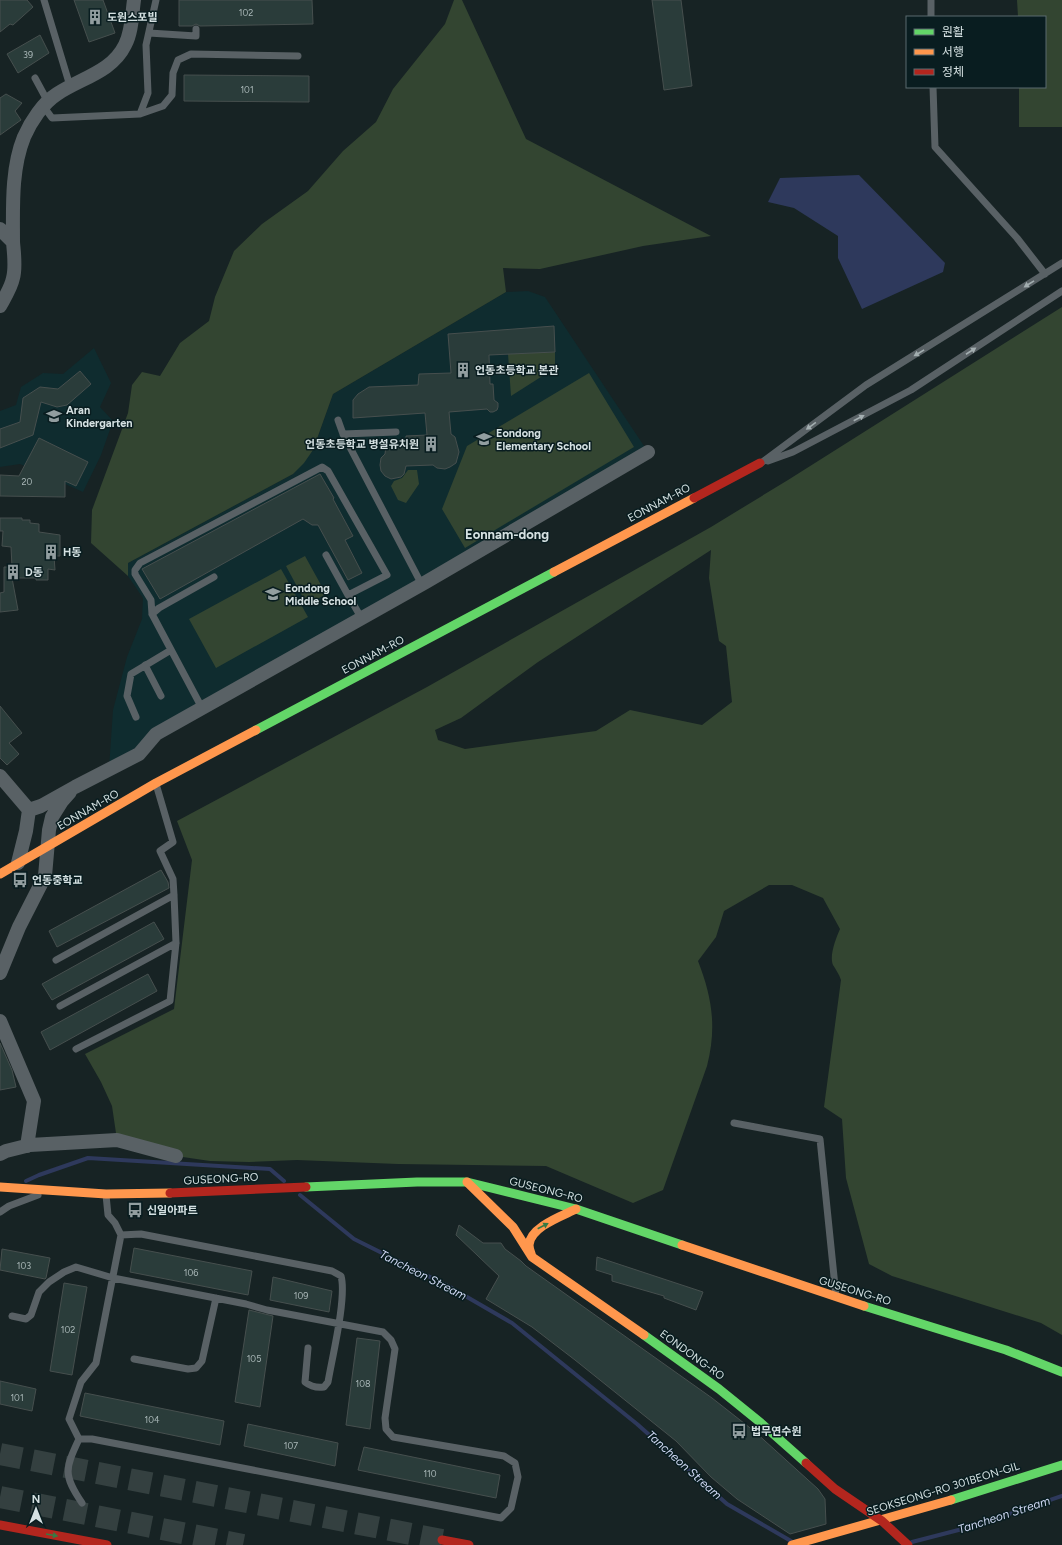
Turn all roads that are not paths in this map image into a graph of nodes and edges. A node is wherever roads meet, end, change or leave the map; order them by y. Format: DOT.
graph roads {
  1 [pos="44,0"];
  2 [pos="134,0"];
  3 [pos="156,0"];
  4 [pos="931,0"];
  5 [pos="931,16"];
  6 [pos="196,29"];
  7 [pos="149,33"];
  8 [pos="298,56"];
  9 [pos="35,78"];
  10 [pos="70,86"];
  11 [pos="933,88"];
  12 [pos="46,104"];
  13 [pos="140,114"];
  14 [pos="0,229"];
  15 [pos="13,242"];
  16 [pos="1062,264"];
  17 [pos="1045,274"];
  18 [pos="1062,291"];
  19 [pos="0,306"];
  20 [pos="338,420"];
  21 [pos="396,432"];
  22 [pos="343,434"];
  23 [pos="648,452"];
  24 [pos="760,463"];
  25 [pos="326,555"];
  26 [pos="214,577"];
  27 [pos="422,585"];
  28 [pos="348,595"];
  29 [pos="152,614"];
  30 [pos="362,619"];
  31 [pos="171,650"];
  32 [pos="145,665"];
  33 [pos="161,696"];
  34 [pos="202,708"];
  35 [pos="136,716"];
  36 [pos="0,776"];
  37 [pos="156,784"];
  38 [pos="75,786"];
  39 [pos="29,810"];
  40 [pos="47,847"];
  41 [pos="18,863"];
  42 [pos="0,876"];
  43 [pos="174,895"];
  44 [pos="176,943"];
  45 [pos="56,960"];
  46 [pos="0,973"];
  47 [pos="60,1006"];
  48 [pos="0,1021"];
  49 [pos="76,1049"];
  50 [pos="734,1123"];
  51 [pos="27,1146"];
  52 [pos="0,1154"];
  53 [pos="176,1156"];
  54 [pos="467,1182"];
  55 [pos="0,1187"];
  56 [pos="46,1190"];
  57 [pos="106,1194"];
  58 [pos="576,1209"];
  59 [pos="0,1212"];
  60 [pos="121,1235"];
  61 [pos="532,1257"];
  62 [pos="113,1278"];
  63 [pos="216,1298"];
  64 [pos="836,1298"];
  65 [pos="12,1316"];
  66 [pos="338,1323"];
  67 [pos="308,1348"];
  68 [pos="134,1359"];
  69 [pos="1062,1372"];
  70 [pos="79,1439"];
  71 [pos="1062,1465"];
  72 [pos="82,1503"];
  73 [pos="882,1521"];
  74 [pos="0,1525"];
  75 [pos="442,1540"];
  76 [pos="107,1545"];
  77 [pos="469,1545"];
  78 [pos="792,1545"];
  79 [pos="908,1545"];
  1 -- 10 [label="lane"];
  2 -- 10 [label="street"];
  3 -- 7 [label="lane"];
  4 -- 5 [label="lane"];
  6 -- 7 [label="lane"];
  7 -- 13 [label="lane"];
  8 -- 13 [label="lane"];
  9 -- 12 [label="lane"];
  10 -- 12 [label="street"];
  11 -- 17 [label="lane"];
  12 -- 13 [label="lane"];
  12 -- 15 [label="street"];
  14 -- 15 [label="street"];
  15 -- 19 [label="street"];
  16 -- 17 [label="lane"];
  17 -- 24 [label="lane, one-way"];
  24 -- 18 [label="lane, one-way"];
  20 -- 22 [label="lane"];
  21 -- 22 [label="lane"];
  22 -- 27 [label="lane"];
  23 -- 27 [label="street"];
  24 -- 37 [label="main road, EONNAM-RO"];
  25 -- 28 [label="lane"];
  26 -- 29 [label="lane"];
  27 -- 30 [label="street"];
  28 -- 29 [label="lane"];
  28 -- 30 [label="lane"];
  29 -- 31 [label="lane"];
  30 -- 34 [label="street"];
  31 -- 32 [label="lane"];
  31 -- 34 [label="lane"];
  32 -- 33 [label="lane"];
  32 -- 35 [label="lane"];
  34 -- 38 [label="street"];
  36 -- 39 [label="street"];
  37 -- 40 [label="main road, EONNAM-RO"];
  37 -- 43 [label="lane"];
  38 -- 39 [label="street"];
  38 -- 40 [label="street"];
  39 -- 41 [label="street"];
  40 -- 41 [label="main road, EONNAM-RO"];
  40 -- 46 [label="street"];
  41 -- 42 [label="main road, EONNAM-RO"];
  43 -- 44 [label="lane"];
  43 -- 45 [label="lane"];
  44 -- 47 [label="lane"];
  44 -- 49 [label="lane"];
  48 -- 51 [label="street"];
  50 -- 64 [label="lane"];
  51 -- 52 [label="street"];
  51 -- 53 [label="street"];
  54 -- 57 [label="main road, GUSEONG-RO"];
  54 -- 58 [label="main road, GUSEONG-RO"];
  54 -- 61 [label="main road, EONDONG-RO"];
  55 -- 56 [label="main road, GUSEONG-RO"];
  56 -- 57 [label="main road, GUSEONG-RO"];
  56 -- 59 [label="lane"];
  57 -- 60 [label="lane"];
  61 -- 58 [label="main road, one-way"];
  58 -- 64 [label="main road, GUSEONG-RO"];
  60 -- 62 [label="lane"];
  60 -- 66 [label="lane"];
  61 -- 73 [label="main road, EONDONG-RO"];
  62 -- 63 [label="lane"];
  62 -- 65 [label="lane"];
  62 -- 70 [label="lane"];
  63 -- 66 [label="lane"];
  63 -- 68 [label="lane"];
  64 -- 69 [label="main road, GUSEONG-RO"];
  66 -- 67 [label="lane"];
  66 -- 70 [label="lane"];
  70 -- 72 [label="lane"];
  71 -- 73 [label="main road, SEOKSEONG-RO 301BEON-GIL"];
  73 -- 78 [label="main road, SEOKSEONG-RO 301BEON-GIL"];
  73 -- 79 [label="main road, EONDONG-RO"];
  74 -- 76 [label="main road, one-way"];
  75 -- 77 [label="main road"];
}
